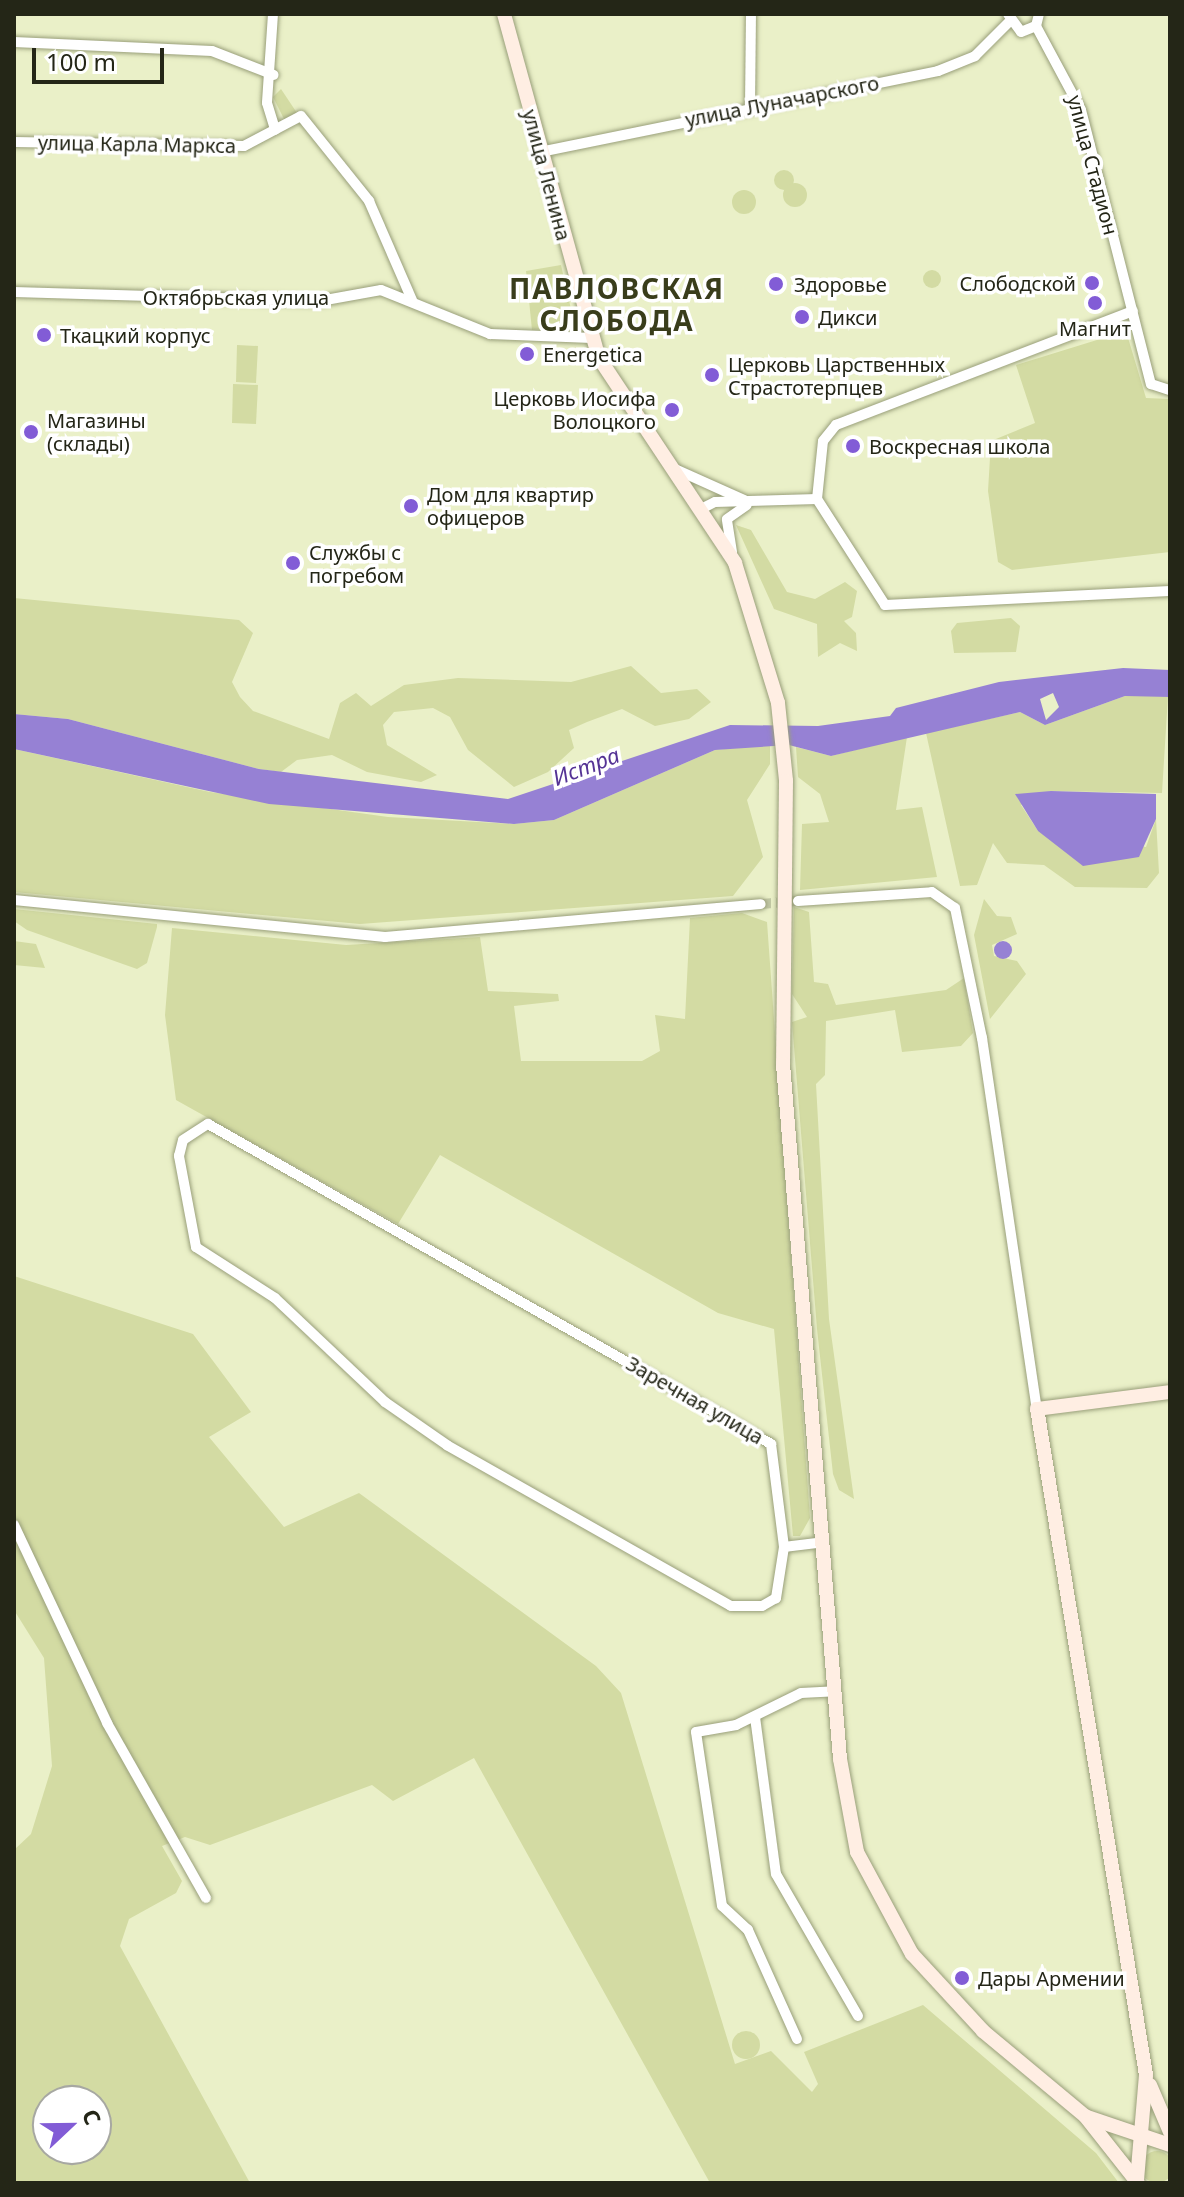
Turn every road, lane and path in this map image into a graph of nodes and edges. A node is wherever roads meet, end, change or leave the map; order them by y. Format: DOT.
graph roads {
  1 [pos="273,14"];
  2 [pos="504,14"];
  3 [pos="751,14"];
  4 [pos="1039,14"];
  5 [pos="1008,18"];
  6 [pos="1036,26"];
  7 [pos="14,42"];
  8 [pos="274,75"];
  9 [pos="750,107"];
  10 [pos="275,130"];
  11 [pos="14,142"];
  12 [pos="540,152"];
  13 [pos="14,292"];
  14 [pos="412,300"];
  15 [pos="1133,311"];
  16 [pos="592,338"];
  17 [pos="1170,390"];
  18 [pos="672,467"];
  19 [pos="817,499"];
  20 [pos="753,504"];
  21 [pos="703,508"];
  22 [pos="735,563"];
  23 [pos="1170,591"];
  24 [pos="14,900"];
  25 [pos="798,901"];
  26 [pos="761,904"];
  27 [pos="1170,1392"];
  28 [pos="1037,1409"];
  29 [pos="14,1525"];
  30 [pos="823,1542"];
  31 [pos="784,1547"];
  32 [pos="835,1691"];
  33 [pos="755,1717"];
  34 [pos="206,1898"];
  35 [pos="858,2016"];
  36 [pos="797,2039"];
  37 [pos="1146,2075"];
  38 [pos="1145,2106"];
  39 [pos="1085,2116"];
  40 [pos="1107,2125"];
  41 [pos="1142,2138"];
  42 [pos="1168,2140"];
  43 [pos="1139,2156"];
  44 [pos="1138,2183"];
  1 -- 8 [label="street"];
  2 -- 12 [label="main road, улица Ленина"];
  3 -- 9 [label="street"];
  4 -- 6 [label="street"];
  5 -- 6 [label="street"];
  5 -- 9 [label="street, улица Луначарского"];
  6 -- 15 [label="street, улица Стадион"];
  7 -- 8 [label="street"];
  8 -- 10 [label="street"];
  9 -- 12 [label="street, улица Луначарского"];
  10 -- 11 [label="street, улица Карла Маркса"];
  10 -- 14 [label="street, улица Карла Маркса"];
  12 -- 16 [label="main road, улица Ленина"];
  13 -- 14 [label="street, Октябрьская улица"];
  14 -- 16 [label="street, Октябрьская улица"];
  15 -- 17 [label="street, улица Стадион"];
  15 -- 19 [label="street"];
  16 -- 18 [label="main road, улица Ленина"];
  18 -- 20 [label="street"];
  18 -- 21 [label="main road, улица Ленина"];
  19 -- 20 [label="street"];
  19 -- 23 [label="street"];
  20 -- 21 [label="street"];
  20 -- 22 [label="street"];
  21 -- 22 [label="main road, улица Ленина"];
  22 -- 30 [label="main road, улица Ленина"];
  24 -- 26 [label="street"];
  25 -- 28 [label="street"];
  27 -- 28 [label="main road"];
  28 -- 37 [label="main road"];
  29 -- 34 [label="street"];
  30 -- 31 [label="street"];
  30 -- 32 [label="main road, улица Ленина"];
  31 -- 31 [label="street, Заречная улица"];
  32 -- 33 [label="street"];
  32 -- 39 [label="main road, улица Ленина"];
  33 -- 35 [label="street"];
  33 -- 36 [label="street"];
  37 -- 38 [label="main road"];
  37 -- 42 [label="main road"];
  38 -- 40 [label="main road"];
  38 -- 41 [label="main road"];
  39 -- 40 [label="main road"];
  39 -- 44 [label="main road"];
  40 -- 41 [label="main road"];
  41 -- 42 [label="main road"];
  41 -- 43 [label="main road"];
  42 -- 43 [label="main road"];
  43 -- 44 [label="main road"];
}
